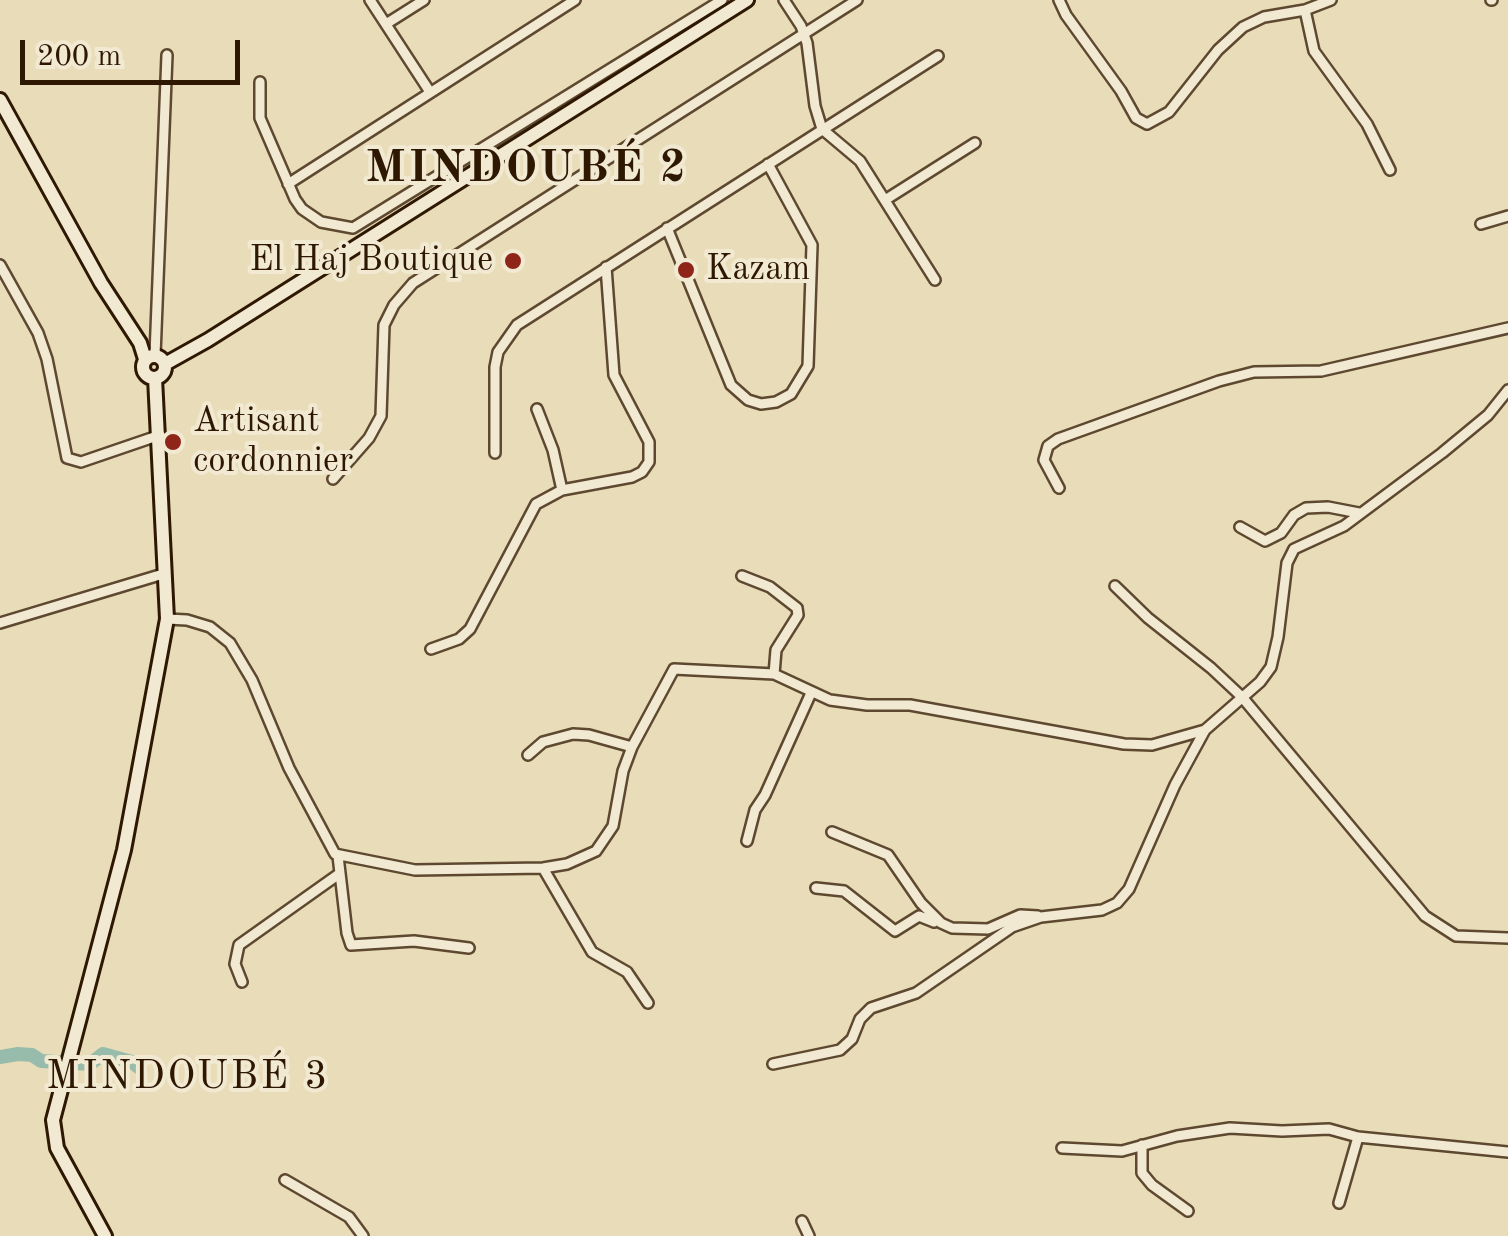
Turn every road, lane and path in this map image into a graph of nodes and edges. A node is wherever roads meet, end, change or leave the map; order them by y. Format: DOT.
graph roads {
  1 [pos="370,0"];
  2 [pos="424,0"];
  3 [pos="575,0"];
  4 [pos="722,0"];
  5 [pos="747,0"];
  6 [pos="784,0"];
  7 [pos="857,0"];
  8 [pos="1060,0"];
  9 [pos="1331,0"];
  10 [pos="1305,10"];
  11 [pos="386,24"];
  12 [pos="804,35"];
  13 [pos="167,55"];
  14 [pos="938,56"];
  15 [pos="260,82"];
  16 [pos="430,92"];
  17 [pos="0,100"];
  18 [pos="822,129"];
  19 [pos="975,143"];
  20 [pos="768,164"];
  21 [pos="1390,170"];
  22 [pos="288,184"];
  23 [pos="885,200"];
  24 [pos="1508,216"];
  25 [pos="1481,224"];
  26 [pos="668,228"];
  27 [pos="0,266"];
  28 [pos="606,267"];
  29 [pos="935,280"];
  30 [pos="1508,328"];
  31 [pos="160,359"];
  32 [pos="1508,391"];
  33 [pos="537,409"];
  34 [pos="160,435"];
  35 [pos="495,453"];
  36 [pos="333,479"];
  37 [pos="1059,488"];
  38 [pos="562,490"];
  39 [pos="1359,514"];
  40 [pos="1240,528"];
  41 [pos="163,574"];
  42 [pos="742,576"];
  43 [pos="1115,586"];
  44 [pos="166,619"];
  45 [pos="0,623"];
  46 [pos="431,649"];
  47 [pos="774,674"];
  48 [pos="811,693"];
  49 [pos="1242,698"];
  50 [pos="1205,730"];
  51 [pos="632,747"];
  52 [pos="528,755"];
  53 [pos="832,832"];
  54 [pos="747,840"];
  55 [pos="338,856"];
  56 [pos="543,868"];
  57 [pos="339,874"];
  58 [pos="816,888"];
  59 [pos="1041,917"];
  60 [pos="941,922"];
  61 [pos="1508,938"];
  62 [pos="469,948"];
  63 [pos="242,982"];
  64 [pos="648,1003"];
  65 [pos="773,1064"];
  66 [pos="1358,1137"];
  67 [pos="1142,1144"];
  68 [pos="1062,1148"];
  69 [pos="1508,1152"];
  70 [pos="285,1180"];
  71 [pos="1339,1204"];
  72 [pos="1188,1211"];
  73 [pos="802,1221"];
  74 [pos="105,1236"];
  75 [pos="363,1236"];
  76 [pos="809,1236"];
  1 -- 11 [label="street"];
  2 -- 11 [label="street"];
  3 -- 16 [label="street"];
  4 -- 22 [label="street"];
  5 -- 31 [label="street"];
  6 -- 12 [label="street"];
  7 -- 12 [label="street"];
  8 -- 10 [label="street"];
  9 -- 10 [label="street"];
  10 -- 21 [label="street"];
  11 -- 16 [label="street"];
  12 -- 18 [label="street"];
  12 -- 36 [label="street"];
  13 -- 31 [label="street"];
  14 -- 18 [label="street"];
  15 -- 22 [label="street"];
  16 -- 22 [label="street"];
  17 -- 31 [label="street"];
  18 -- 20 [label="street"];
  18 -- 23 [label="street"];
  19 -- 23 [label="street"];
  20 -- 26 [label="street"];
  20 -- 26 [label="street"];
  23 -- 29 [label="street"];
  24 -- 25 [label="street"];
  26 -- 28 [label="street"];
  27 -- 34 [label="street"];
  28 -- 35 [label="street"];
  28 -- 38 [label="street"];
  30 -- 37 [label="street"];
  31 -- 34 [label="street"];
  32 -- 39 [label="street"];
  33 -- 38 [label="street"];
  34 -- 41 [label="street"];
  38 -- 46 [label="street"];
  39 -- 40 [label="street"];
  39 -- 49 [label="street"];
  41 -- 44 [label="street"];
  41 -- 45 [label="street"];
  42 -- 47 [label="street"];
  43 -- 49 [label="street"];
  44 -- 55 [label="street"];
  44 -- 74 [label="street"];
  47 -- 48 [label="street"];
  47 -- 51 [label="street"];
  48 -- 50 [label="street"];
  48 -- 54 [label="street"];
  49 -- 50 [label="street"];
  49 -- 61 [label="street"];
  50 -- 59 [label="street"];
  51 -- 52 [label="street"];
  51 -- 56 [label="street"];
  53 -- 60 [label="street"];
  55 -- 56 [label="street"];
  55 -- 57 [label="street"];
  56 -- 64 [label="street"];
  57 -- 62 [label="street"];
  57 -- 63 [label="street"];
  58 -- 60 [label="street"];
  59 -- 60 [label="street"];
  59 -- 65 [label="street"];
  66 -- 67 [label="street"];
  66 -- 69 [label="street"];
  66 -- 71 [label="street"];
  67 -- 68 [label="street"];
  67 -- 72 [label="street"];
  70 -- 75 [label="street"];
  73 -- 76 [label="street"];
}
